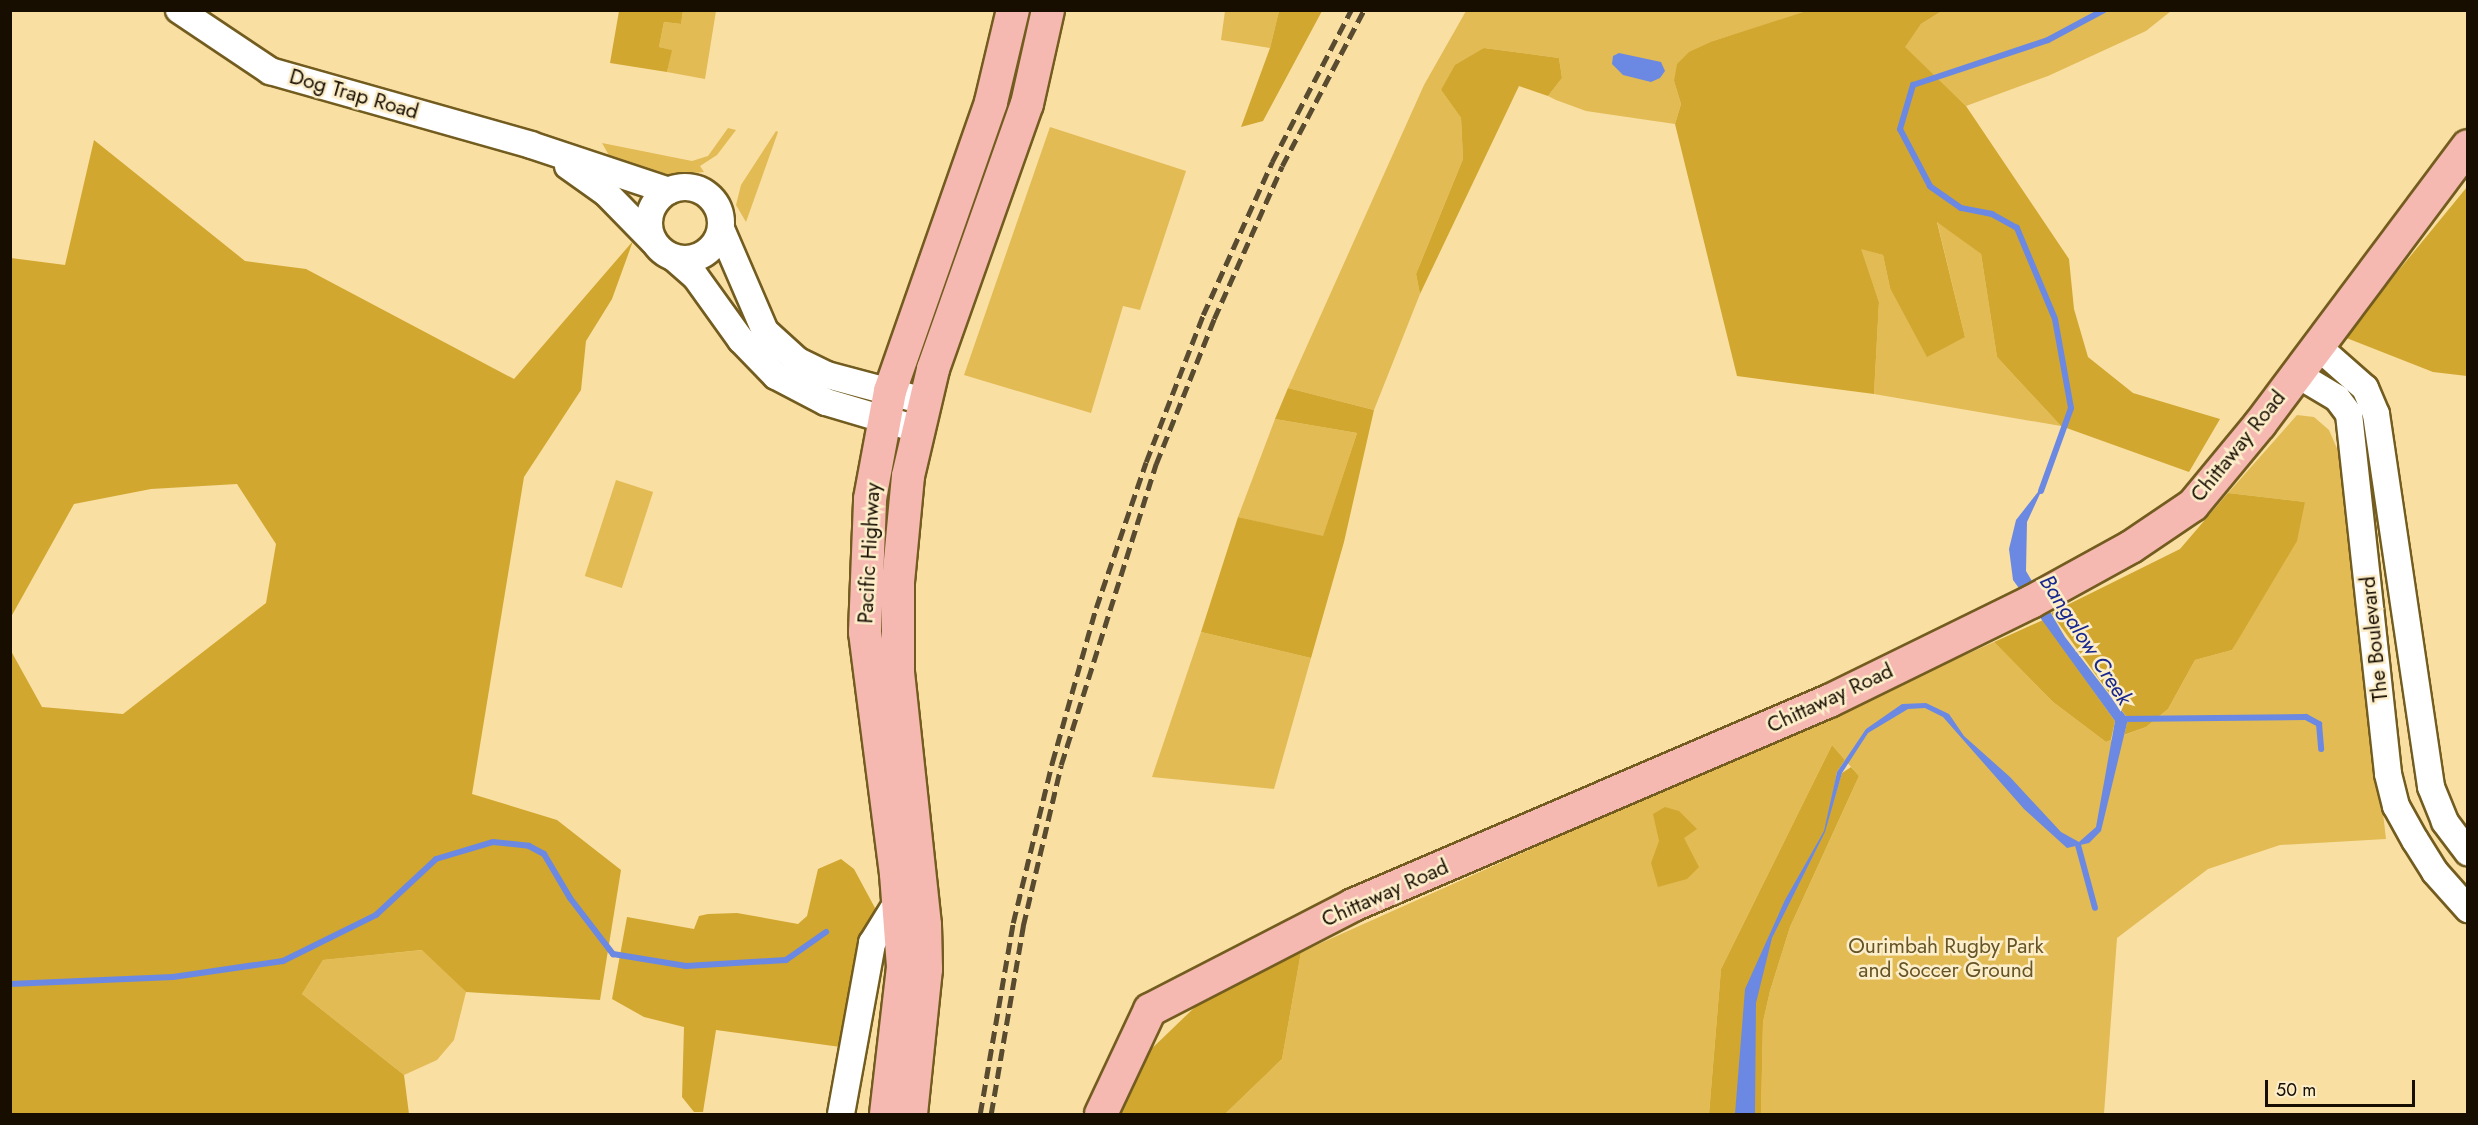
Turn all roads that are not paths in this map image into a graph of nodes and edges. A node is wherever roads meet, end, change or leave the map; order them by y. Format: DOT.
graph roads {
  1 [pos="179,10"];
  2 [pos="1012,10"];
  3 [pos="1048,10"];
  4 [pos="2468,146"];
  5 [pos="543,149"];
  6 [pos="669,191"];
  7 [pos="721,229"];
  8 [pos="653,241"];
  9 [pos="674,258"];
  10 [pos="2316,345"];
  11 [pos="2295,373"];
  12 [pos="887,405"];
  13 [pos="920,415"];
  14 [pos="2468,852"];
  15 [pos="898,901"];
  16 [pos="2468,909"];
  17 [pos="841,1114"];
  18 [pos="886,1114"];
  19 [pos="911,1114"];
  20 [pos="1101,1114"];
  1 -- 5 [label="street, Dog Trap Road"];
  2 -- 12 [label="main road, Pacific Highway"];
  3 -- 13 [label="main road, Pacific Highway"];
  4 -- 10 [label="main road, Chittaway Road"];
  5 -- 6 [label="street, Dog Trap Road"];
  5 -- 8 [label="street, Dog Trap Road"];
  6 -- 7 [label="street"];
  6 -- 8 [label="street"];
  7 -- 9 [label="street"];
  7 -- 12 [label="street"];
  8 -- 9 [label="street"];
  9 -- 12 [label="street"];
  10 -- 11 [label="main road, Chittaway Road"];
  10 -- 14 [label="street, The Boulevard"];
  11 -- 16 [label="street, The Boulevard"];
  11 -- 20 [label="main road, Chittaway Road"];
  12 -- 13 [label="street"];
  12 -- 15 [label="main road, Pacific Highway"];
  13 -- 19 [label="main road, Pacific Highway"];
  15 -- 17 [label="street"];
  15 -- 18 [label="main road, Pacific Highway"];
}
